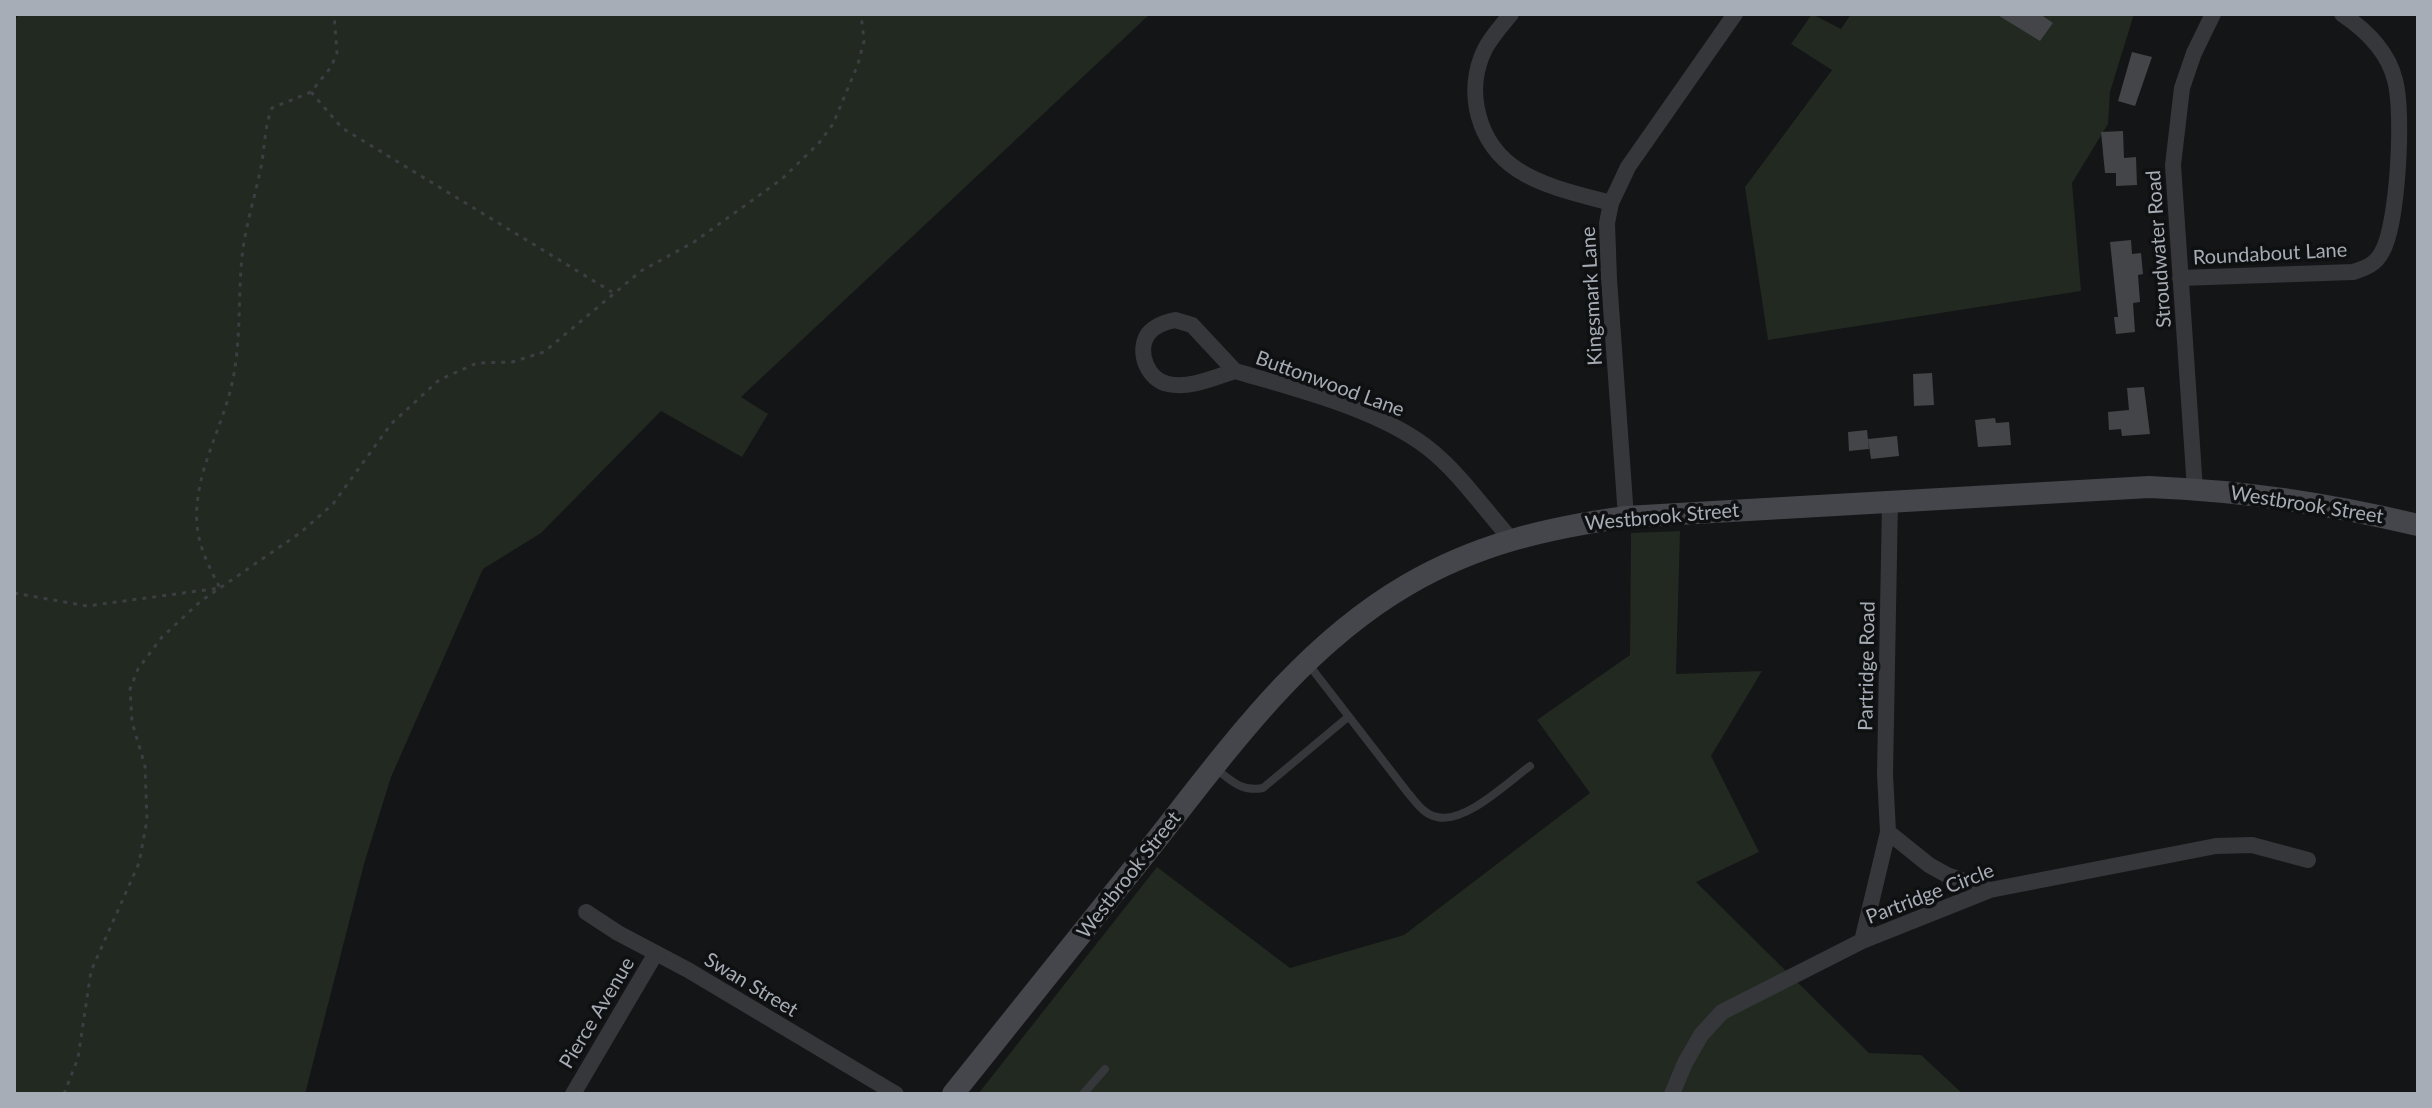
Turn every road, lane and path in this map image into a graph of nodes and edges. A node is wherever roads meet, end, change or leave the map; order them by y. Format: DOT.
graph roads {
  1 [pos="334,14"];
  2 [pos="861,14"];
  3 [pos="1511,14"];
  4 [pos="1735,14"];
  5 [pos="2213,14"];
  6 [pos="2342,14"];
  7 [pos="311,92"];
  8 [pos="1611,203"];
  9 [pos="2180,278"];
  10 [pos="614,293"];
  11 [pos="1235,371"];
  12 [pos="2195,489"];
  13 [pos="1890,501"];
  14 [pos="1626,517"];
  15 [pos="2418,525"];
  16 [pos="1510,538"];
  17 [pos="220,588"];
  18 [pos="14,593"];
  19 [pos="1306,661"];
  20 [pos="1348,717"];
  21 [pos="1530,766"];
  22 [pos="1214,767"];
  23 [pos="1888,832"];
  24 [pos="2308,860"];
  25 [pos="1990,890"];
  26 [pos="586,912"];
  27 [pos="1862,941"];
  28 [pos="656,953"];
  29 [pos="1105,1069"];
  30 [pos="64,1094"];
  31 [pos="573,1094"];
  32 [pos="896,1094"];
  33 [pos="953,1094"];
  34 [pos="1083,1094"];
  35 [pos="1672,1094"];
  1 -- 7 [label="path"];
  2 -- 10 [label="path"];
  3 -- 8 [label="street"];
  4 -- 8 [label="street, Kingsmark Lane"];
  5 -- 9 [label="street, Stroudwater Road"];
  6 -- 9 [label="street, Roundabout Lane"];
  7 -- 10 [label="path"];
  7 -- 17 [label="path"];
  8 -- 14 [label="street, Kingsmark Lane"];
  9 -- 12 [label="street, Stroudwater Road"];
  10 -- 17 [label="path"];
  11 -- 11 [label="street"];
  11 -- 16 [label="street, Buttonwood Lane"];
  12 -- 13 [label="main road, Westbrook Street"];
  12 -- 15 [label="main road, Westbrook Street"];
  13 -- 14 [label="main road, Westbrook Street"];
  13 -- 23 [label="street, Partridge Road"];
  14 -- 16 [label="main road, Westbrook Street"];
  16 -- 19 [label="main road, Westbrook Street"];
  17 -- 18 [label="path"];
  17 -- 30 [label="path"];
  19 -- 20 [label="lane"];
  19 -- 22 [label="main road, Westbrook Street"];
  20 -- 21 [label="lane"];
  20 -- 22 [label="lane"];
  22 -- 33 [label="main road, Westbrook Street"];
  23 -- 25 [label="street"];
  23 -- 27 [label="street, Partridge Road"];
  24 -- 25 [label="street, Partridge Circle"];
  25 -- 27 [label="street, Partridge Circle"];
  26 -- 28 [label="street, Swan Street"];
  27 -- 35 [label="street, Partridge Circle"];
  28 -- 31 [label="street, Pierce Avenue"];
  28 -- 32 [label="street, Swan Street"];
  29 -- 34 [label="lane"];
}
